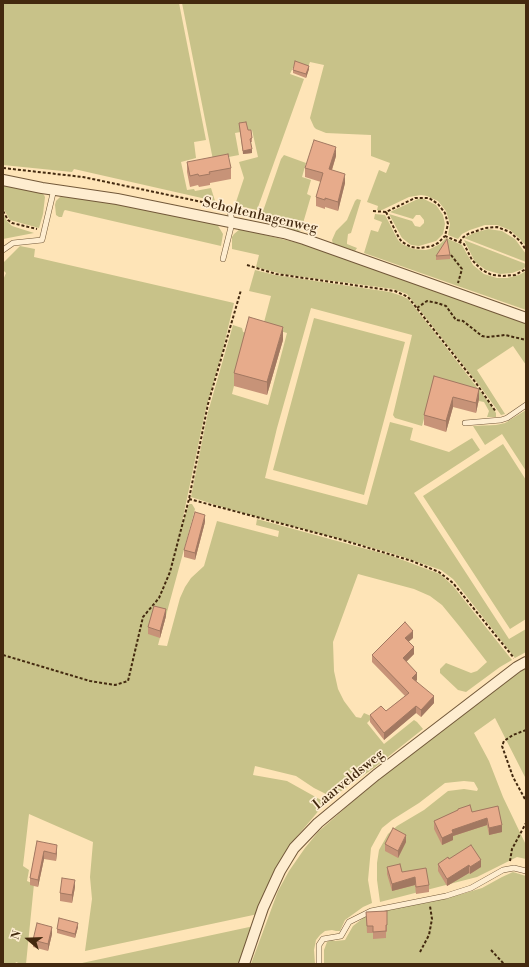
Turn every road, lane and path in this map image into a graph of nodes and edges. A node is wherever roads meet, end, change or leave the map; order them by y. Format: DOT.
graph roads {
  1 [pos="3,168"];
  2 [pos="3,180"];
  3 [pos="54,189"];
  4 [pos="158,193"];
  5 [pos="230,210"];
  6 [pos="3,211"];
  7 [pos="373,211"];
  8 [pos="386,212"];
  9 [pos="232,223"];
  10 [pos="44,230"];
  11 [pos="445,236"];
  12 [pos="460,242"];
  13 [pos="438,243"];
  14 [pos="440,246"];
  15 [pos="3,250"];
  16 [pos="526,250"];
  17 [pos="451,255"];
  18 [pos="223,259"];
  19 [pos="247,265"];
  20 [pos="526,269"];
  21 [pos="240,290"];
  22 [pos="455,293"];
  23 [pos="417,308"];
  24 [pos="526,318"];
  25 [pos="526,340"];
  26 [pos="526,405"];
  27 [pos="501,420"];
  28 [pos="465,423"];
  29 [pos="189,499"];
  30 [pos="3,655"];
  31 [pos="523,664"];
  32 [pos="526,730"];
  33 [pos="526,802"];
  34 [pos="526,823"];
  35 [pos="514,868"];
  36 [pos="526,870"];
  37 [pos="429,899"];
  38 [pos="491,950"];
  39 [pos="420,952"];
  40 [pos="244,964"];
  41 [pos="319,964"];
  42 [pos="504,964"];
  1 -- 4 [label="path"];
  2 -- 3 [label="street, Scholtenhagenweg"];
  3 -- 9 [label="street, Scholtenhagenweg"];
  3 -- 10 [label="lane"];
  5 -- 9 [label="lane"];
  6 -- 10 [label="path"];
  7 -- 8 [label="path"];
  8 -- 11 [label="path"];
  8 -- 13 [label="path"];
  9 -- 18 [label="lane"];
  9 -- 22 [label="street, Scholtenhagenweg"];
  10 -- 15 [label="lane"];
  11 -- 12 [label="path"];
  11 -- 13 [label="path"];
  12 -- 16 [label="path"];
  12 -- 20 [label="path"];
  13 -- 14 [label="path"];
  17 -- 22 [label="path"];
  19 -- 23 [label="path"];
  21 -- 29 [label="path"];
  22 -- 24 [label="street, Scholtenhagenweg"];
  23 -- 25 [label="path"];
  23 -- 27 [label="path"];
  26 -- 27 [label="lane"];
  27 -- 28 [label="lane"];
  29 -- 30 [label="path"];
  29 -- 31 [label="path"];
  31 -- 40 [label="street, Laarveldsweg"];
  32 -- 33 [label="path"];
  34 -- 35 [label="path"];
  35 -- 36 [label="lane"];
  35 -- 37 [label="lane"];
  37 -- 39 [label="path"];
  37 -- 41 [label="lane"];
  38 -- 42 [label="path"];
}
